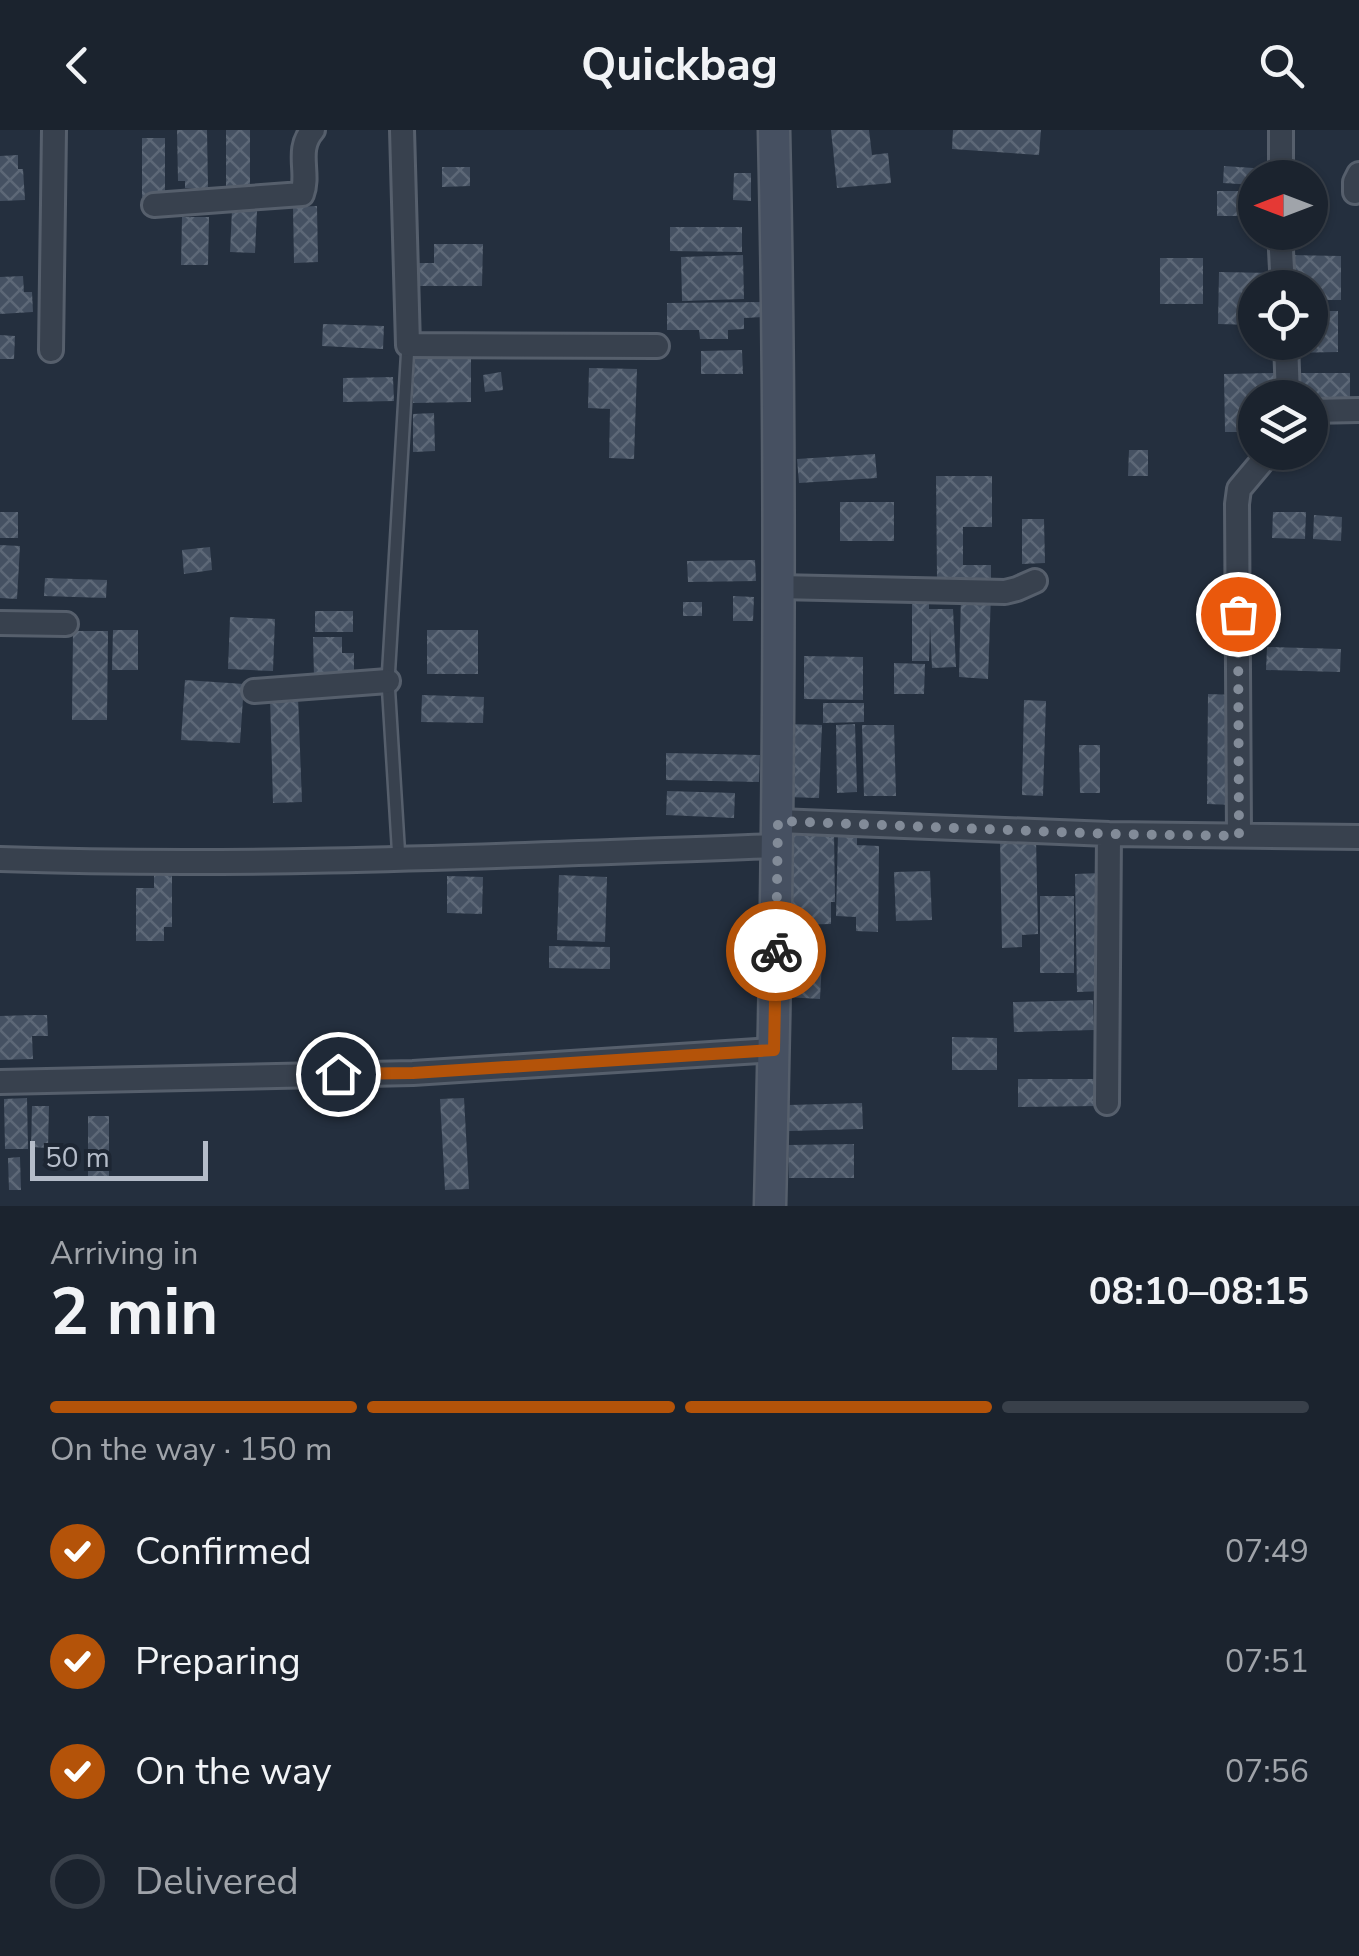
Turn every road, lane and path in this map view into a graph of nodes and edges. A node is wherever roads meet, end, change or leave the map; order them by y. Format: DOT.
graph roads {
  1 [pos="54,130"];
  2 [pos="312,130"];
  3 [pos="402,130"];
  4 [pos="774,130"];
  5 [pos="1281,130"];
  6 [pos="1280,160"];
  7 [pos="154,204"];
  8 [pos="408,345"];
  9 [pos="657,346"];
  10 [pos="51,350"];
  11 [pos="1359,410"];
  12 [pos="1328,411"];
  13 [pos="1255,470"];
  14 [pos="1034,581"];
  15 [pos="778,587"];
  16 [pos="0,623"];
  17 [pos="66,624"];
  18 [pos="388,681"];
  19 [pos="254,691"];
  20 [pos="777,834"];
  21 [pos="1109,834"];
  22 [pos="1239,836"];
  23 [pos="1359,837"];
  24 [pos="0,859"];
  25 [pos="399,860"];
  26 [pos="774,1050"];
  27 [pos="0,1082"];
  28 [pos="1107,1104"];
  29 [pos="770,1206"];
  1 -- 10 [label="street"];
  2 -- 7 [label="street"];
  3 -- 8 [label="street"];
  4 -- 15 [label="street"];
  5 -- 6 [label="street"];
  8 -- 9 [label="street"];
  8 -- 18 [label="lane"];
  11 -- 12 [label="street"];
  13 -- 22 [label="street"];
  14 -- 15 [label="street"];
  15 -- 20 [label="street"];
  16 -- 17 [label="street"];
  18 -- 19 [label="street"];
  18 -- 25 [label="lane"];
  20 -- 21 [label="street"];
  20 -- 25 [label="street"];
  20 -- 26 [label="street"];
  21 -- 22 [label="street"];
  21 -- 28 [label="street"];
  22 -- 23 [label="street"];
  24 -- 25 [label="street"];
  26 -- 27 [label="street"];
  26 -- 29 [label="street"];
}
